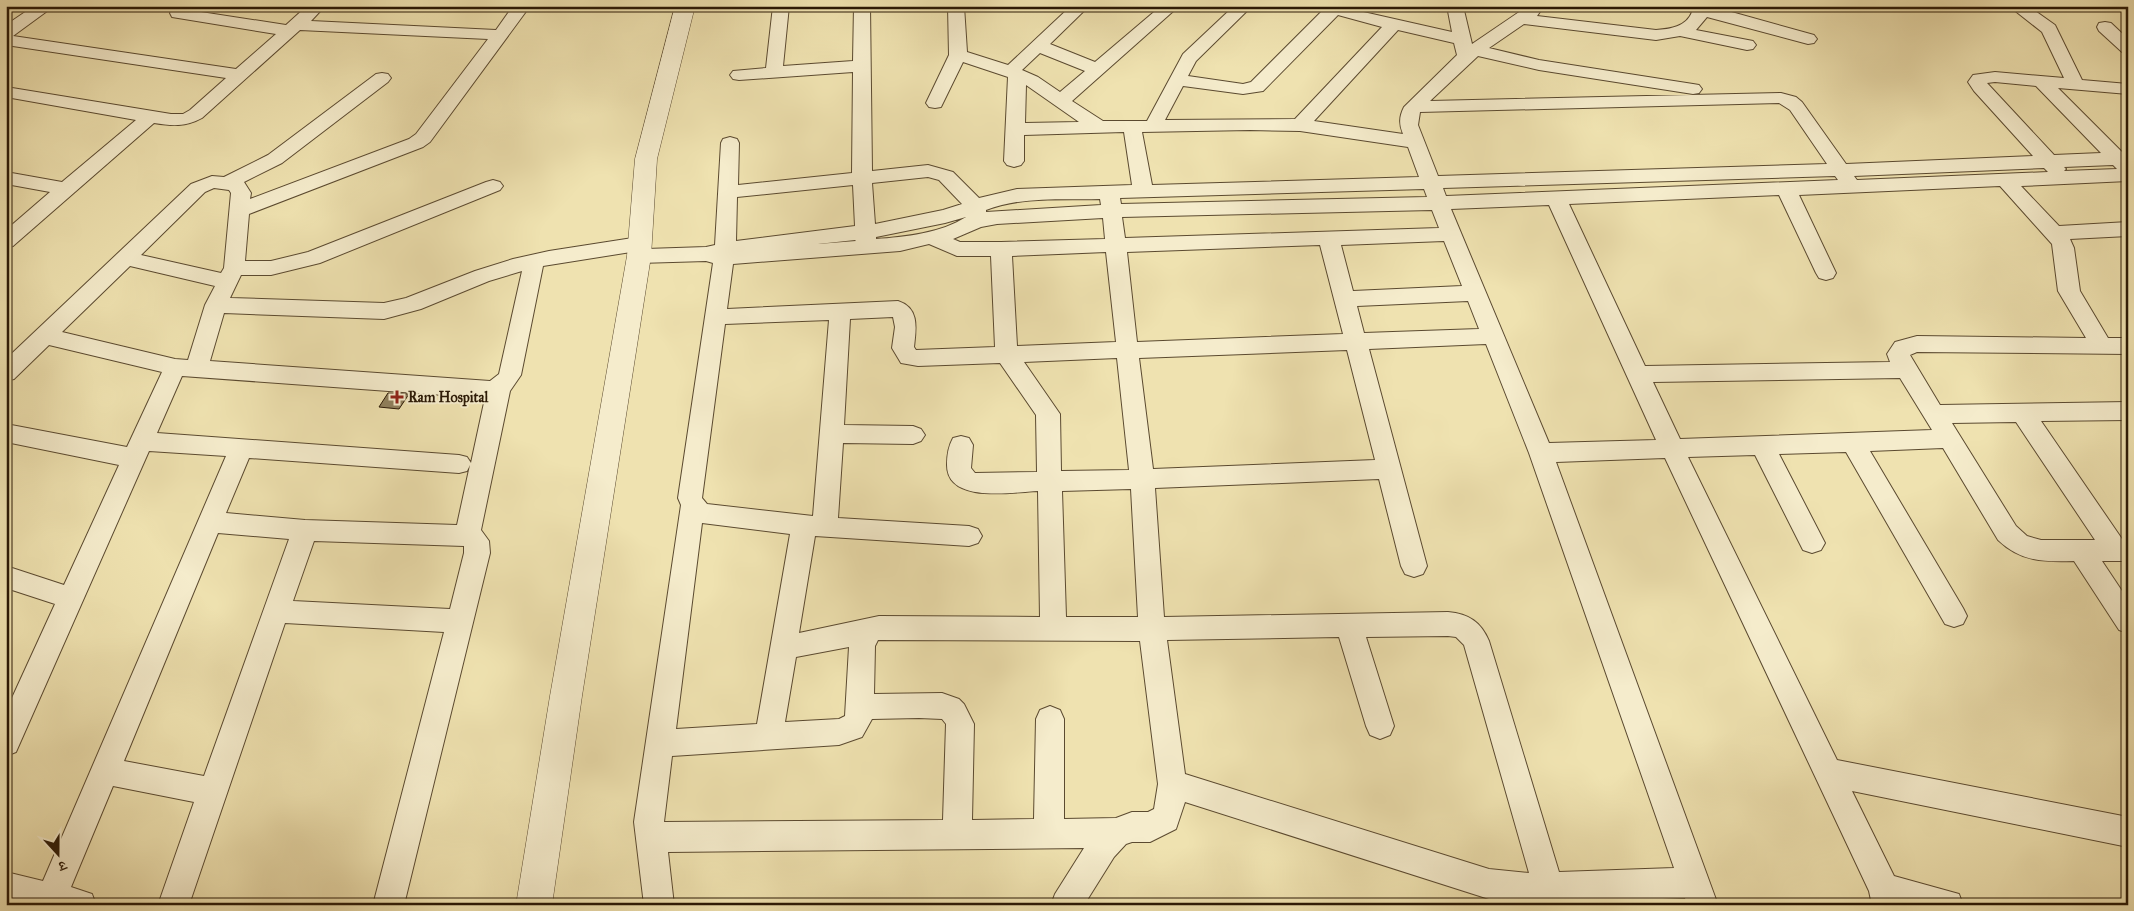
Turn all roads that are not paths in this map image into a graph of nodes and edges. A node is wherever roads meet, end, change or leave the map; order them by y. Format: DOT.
graph roads {
  1 [pos="46,6"];
  2 [pos="181,6"];
  3 [pos="317,6"];
  4 [pos="522,6"];
  5 [pos="685,6"];
  6 [pos="781,6"];
  7 [pos="862,6"];
  8 [pos="956,6"];
  9 [pos="1081,6"];
  10 [pos="1171,6"];
  11 [pos="1244,6"];
  12 [pos="1455,6"];
  13 [pos="1536,6"];
  14 [pos="2017,6"];
  15 [pos="1333,7"];
  16 [pos="1698,8"];
  17 [pos="1522,19"];
  18 [pos="1394,24"];
  19 [pos="2105,27"];
  20 [pos="294,28"];
  21 [pos="1683,32"];
  22 [pos="6,33"];
  23 [pos="500,35"];
  24 [pos="1808,38"];
  25 [pos="6,40"];
  26 [pos="1747,45"];
  27 [pos="1038,46"];
  28 [pos="2128,48"];
  29 [pos="1468,49"];
  30 [pos="958,54"];
  31 [pos="862,66"];
  32 [pos="1098,69"];
  33 [pos="774,72"];
  34 [pos="1014,73"];
  35 [pos="240,75"];
  36 [pos="739,75"];
  37 [pos="382,78"];
  38 [pos="1178,80"];
  39 [pos="2040,80"];
  40 [pos="2075,84"];
  41 [pos="2106,86"];
  42 [pos="2128,89"];
  43 [pos="6,92"];
  44 [pos="1723,98"];
  45 [pos="1061,101"];
  46 [pos="935,103"];
  47 [pos="1413,107"];
  48 [pos="2128,107"];
  49 [pos="151,116"];
  50 [pos="1300,125"];
  51 [pos="1153,126"];
  52 [pos="1132,127"];
  53 [pos="1100,128"];
  54 [pos="1015,130"];
  55 [pos="1416,142"];
  56 [pos="730,143"];
  57 [pos="1014,161"];
  58 [pos="2049,161"];
  59 [pos="2125,165"];
  60 [pos="1841,170"];
  61 [pos="1755,172"];
  62 [pos="1675,175"];
  63 [pos="2064,177"];
  64 [pos="6,178"];
  65 [pos="862,178"];
  66 [pos="1517,179"];
  67 [pos="2005,180"];
  68 [pos="227,183"];
  69 [pos="493,186"];
  70 [pos="1852,186"];
  71 [pos="66,189"];
  72 [pos="1776,189"];
  73 [pos="1143,191"];
  74 [pos="728,192"];
  75 [pos="1435,192"];
  76 [pos="1686,193"];
  77 [pos="1556,198"];
  78 [pos="1526,199"];
  79 [pos="1111,202"];
  80 [pos="239,210"];
  81 [pos="976,214"];
  82 [pos="2128,229"];
  83 [pos="2055,233"];
  84 [pos="1452,234"];
  85 [pos="933,238"];
  86 [pos="866,239"];
  87 [pos="1329,239"];
  88 [pos="6,241"];
  89 [pos="1117,246"];
  90 [pos="1001,249"];
  91 [pos="639,250"];
  92 [pos="718,253"];
  93 [pos="126,258"];
  94 [pos="534,262"];
  95 [pos="1826,273"];
  96 [pos="230,275"];
  97 [pos="1476,293"];
  98 [pos="1345,299"];
  99 [pos="216,305"];
  100 [pos="840,311"];
  101 [pos="715,317"];
  102 [pos="45,336"];
  103 [pos="1493,336"];
  104 [pos="1356,341"];
  105 [pos="2102,346"];
  106 [pos="2128,346"];
  107 [pos="1128,350"];
  108 [pos="1006,354"];
  109 [pos="186,367"];
  110 [pos="1906,370"];
  111 [pos="6,373"];
  112 [pos="1638,374"];
  113 [pos="499,387"];
  114 [pos="2128,411"];
  115 [pos="2023,413"];
  116 [pos="1934,414"];
  117 [pos="6,433"];
  118 [pos="831,434"];
  119 [pos="912,435"];
  120 [pos="1950,439"];
  121 [pos="1852,442"];
  122 [pos="1762,445"];
  123 [pos="961,446"];
  124 [pos="241,448"];
  125 [pos="1672,448"];
  126 [pos="137,450"];
  127 [pos="1541,453"];
  128 [pos="459,464"];
  129 [pos="1389,469"];
  130 [pos="1142,479"];
  131 [pos="1050,481"];
  132 [pos="692,507"];
  133 [pos="209,522"];
  134 [pos="814,526"];
  135 [pos="305,530"];
  136 [pos="467,536"];
  137 [pos="969,536"];
  138 [pos="1812,543"];
  139 [pos="2122,550"];
  140 [pos="2081,551"];
  141 [pos="1414,566"];
  142 [pos="6,577"];
  143 [pos="71,598"];
  144 [pos="276,611"];
  145 [pos="1954,616"];
  146 [pos="460,621"];
  147 [pos="2128,622"];
  148 [pos="1349,626"];
  149 [pos="1053,629"];
  150 [pos="1152,629"];
  151 [pos="869,632"];
  152 [pos="783,648"];
  153 [pos="860,707"];
  154 [pos="1050,719"];
  155 [pos="1380,726"];
  156 [pos="768,737"];
  157 [pos="6,743"];
  158 [pos="660,743"];
  159 [pos="105,771"];
  160 [pos="1827,772"];
  161 [pos="1172,784"];
  162 [pos="213,792"];
  163 [pos="2128,832"];
  164 [pos="1049,833"];
  165 [pos="1116,833"];
  166 [pos="957,834"];
  167 [pos="651,837"];
  168 [pos="6,887"];
  169 [pos="1700,893"];
  170 [pos="1528,894"];
  171 [pos="1886,897"];
  172 [pos="51,898"];
  173 [pos="527,904"];
  174 [pos="81,905"];
  175 [pos="173,905"];
  176 [pos="388,905"];
  177 [pos="659,905"];
  178 [pos="1066,905"];
  179 [pos="1948,905"];
  1 -- 22 [label="street"];
  2 -- 20 [label="street"];
  3 -- 20 [label="street"];
  4 -- 23 [label="street"];
  5 -- 91 [label="street"];
  6 -- 33 [label="street"];
  7 -- 31 [label="street"];
  8 -- 30 [label="street"];
  9 -- 27 [label="street"];
  10 -- 32 [label="street"];
  11 -- 38 [label="street"];
  12 -- 29 [label="street"];
  13 -- 17 [label="street"];
  14 -- 40 [label="street"];
  15 -- 18 [label="street"];
  15 -- 38 [label="street"];
  16 -- 21 [label="street"];
  16 -- 24 [label="street"];
  17 -- 21 [label="street"];
  17 -- 29 [label="street"];
  18 -- 29 [label="street"];
  18 -- 50 [label="street"];
  19 -- 28 [label="street"];
  20 -- 23 [label="street"];
  20 -- 35 [label="street"];
  21 -- 26 [label="street"];
  23 -- 80 [label="street"];
  25 -- 35 [label="street"];
  27 -- 32 [label="street"];
  27 -- 34 [label="street"];
  29 -- 44 [label="street"];
  29 -- 47 [label="street"];
  30 -- 34 [label="street"];
  30 -- 46 [label="street"];
  31 -- 33 [label="street"];
  31 -- 65 [label="street"];
  32 -- 45 [label="street"];
  33 -- 36 [label="street"];
  34 -- 45 [label="street"];
  34 -- 54 [label="street"];
  35 -- 49 [label="street"];
  37 -- 68 [label="street"];
  38 -- 51 [label="street"];
  39 -- 40 [label="street"];
  39 -- 58 [label="street"];
  39 -- 59 [label="street"];
  40 -- 41 [label="street"];
  41 -- 42 [label="street"];
  41 -- 48 [label="street"];
  43 -- 49 [label="street"];
  44 -- 47 [label="street"];
  44 -- 60 [label="street"];
  45 -- 53 [label="street"];
  47 -- 55 [label="street"];
  49 -- 71 [label="street"];
  50 -- 51 [label="street"];
  50 -- 55 [label="street"];
  51 -- 52 [label="street"];
  52 -- 53 [label="street"];
  52 -- 73 [label="street"];
  53 -- 54 [label="street"];
  54 -- 57 [label="street"];
  55 -- 75 [label="street"];
  56 -- 74 [label="street"];
  58 -- 59 [label="street"];
  58 -- 60 [label="street"];
  58 -- 63 [label="street"];
  59 -- 63 [label="street"];
  60 -- 61 [label="street"];
  60 -- 70 [label="street"];
  61 -- 62 [label="street"];
  61 -- 72 [label="street"];
  62 -- 66 [label="street"];
  62 -- 76 [label="street"];
  63 -- 67 [label="street"];
  64 -- 71 [label="street"];
  65 -- 74 [label="street"];
  65 -- 81 [label="street"];
  65 -- 86 [label="street"];
  66 -- 75 [label="street"];
  66 -- 78 [label="street"];
  67 -- 70 [label="street"];
  67 -- 83 [label="street"];
  68 -- 80 [label="street"];
  68 -- 93 [label="street"];
  69 -- 96 [label="street"];
  70 -- 72 [label="street"];
  71 -- 88 [label="street"];
  72 -- 76 [label="street"];
  72 -- 95 [label="street"];
  73 -- 75 [label="street"];
  73 -- 79 [label="street"];
  74 -- 92 [label="street"];
  75 -- 78 [label="street"];
  75 -- 79 [label="street"];
  75 -- 84 [label="street"];
  76 -- 77 [label="street"];
  77 -- 78 [label="street"];
  77 -- 112 [label="street"];
  79 -- 81 [label="street"];
  79 -- 89 [label="street"];
  80 -- 96 [label="street"];
  81 -- 85 [label="street"];
  81 -- 86 [label="street"];
  82 -- 83 [label="street"];
  83 -- 105 [label="street"];
  84 -- 87 [label="street"];
  84 -- 97 [label="street"];
  85 -- 86 [label="street"];
  85 -- 90 [label="street"];
  86 -- 92 [label="street"];
  87 -- 89 [label="street"];
  87 -- 98 [label="street"];
  89 -- 90 [label="street"];
  89 -- 107 [label="street"];
  90 -- 108 [label="street"];
  91 -- 92 [label="street"];
  91 -- 94 [label="street"];
  91 -- 173 [label="street"];
  92 -- 101 [label="street"];
  93 -- 96 [label="street"];
  93 -- 102 [label="street"];
  94 -- 99 [label="street"];
  94 -- 113 [label="street"];
  96 -- 99 [label="street"];
  97 -- 98 [label="street"];
  97 -- 103 [label="street"];
  98 -- 104 [label="street"];
  99 -- 109 [label="street"];
  100 -- 101 [label="street"];
  100 -- 108 [label="street"];
  100 -- 118 [label="street"];
  101 -- 132 [label="street"];
  102 -- 109 [label="street"];
  102 -- 111 [label="street"];
  103 -- 104 [label="street"];
  103 -- 127 [label="street"];
  104 -- 107 [label="street"];
  104 -- 129 [label="street"];
  105 -- 106 [label="street"];
  105 -- 110 [label="street"];
  107 -- 108 [label="street"];
  107 -- 130 [label="street"];
  108 -- 131 [label="street"];
  109 -- 113 [label="street"];
  109 -- 126 [label="street"];
  110 -- 112 [label="street"];
  110 -- 116 [label="street"];
  112 -- 125 [label="street"];
  113 -- 136 [label="street"];
  114 -- 115 [label="street"];
  115 -- 116 [label="street"];
  115 -- 139 [label="street"];
  116 -- 120 [label="street"];
  117 -- 126 [label="street"];
  118 -- 119 [label="street"];
  118 -- 134 [label="street"];
  120 -- 121 [label="street"];
  120 -- 140 [label="street"];
  121 -- 122 [label="street"];
  121 -- 145 [label="street"];
  122 -- 125 [label="street"];
  122 -- 138 [label="street"];
  123 -- 131 [label="street"];
  124 -- 126 [label="street"];
  124 -- 128 [label="street"];
  124 -- 133 [label="street"];
  125 -- 127 [label="street"];
  125 -- 160 [label="street"];
  126 -- 143 [label="street"];
  127 -- 169 [label="street"];
  129 -- 130 [label="street"];
  129 -- 141 [label="street"];
  130 -- 131 [label="street"];
  130 -- 150 [label="street"];
  131 -- 149 [label="street"];
  132 -- 134 [label="street"];
  132 -- 158 [label="street"];
  133 -- 135 [label="street"];
  133 -- 159 [label="street"];
  134 -- 137 [label="street"];
  134 -- 152 [label="street"];
  135 -- 136 [label="street"];
  135 -- 144 [label="street"];
  136 -- 146 [label="street"];
  139 -- 140 [label="street"];
  140 -- 147 [label="street"];
  142 -- 143 [label="street"];
  143 -- 157 [label="street"];
  144 -- 146 [label="street"];
  144 -- 162 [label="street"];
  146 -- 176 [label="street"];
  148 -- 150 [label="street"];
  148 -- 155 [label="street"];
  148 -- 170 [label="street"];
  149 -- 150 [label="street"];
  149 -- 151 [label="street"];
  150 -- 161 [label="street"];
  151 -- 152 [label="street"];
  151 -- 153 [label="street"];
  152 -- 156 [label="street"];
  153 -- 156 [label="street"];
  153 -- 166 [label="street"];
  154 -- 164 [label="street"];
  156 -- 158 [label="street"];
  158 -- 167 [label="street"];
  159 -- 162 [label="street"];
  159 -- 172 [label="street"];
  160 -- 163 [label="street"];
  160 -- 171 [label="street"];
  161 -- 165 [label="street"];
  161 -- 170 [label="street"];
  162 -- 175 [label="street"];
  164 -- 165 [label="street"];
  164 -- 166 [label="street"];
  165 -- 178 [label="street"];
  166 -- 167 [label="street"];
  167 -- 177 [label="street"];
  168 -- 172 [label="street"];
  169 -- 170 [label="street"];
  171 -- 179 [label="street"];
  172 -- 174 [label="street"];
}
